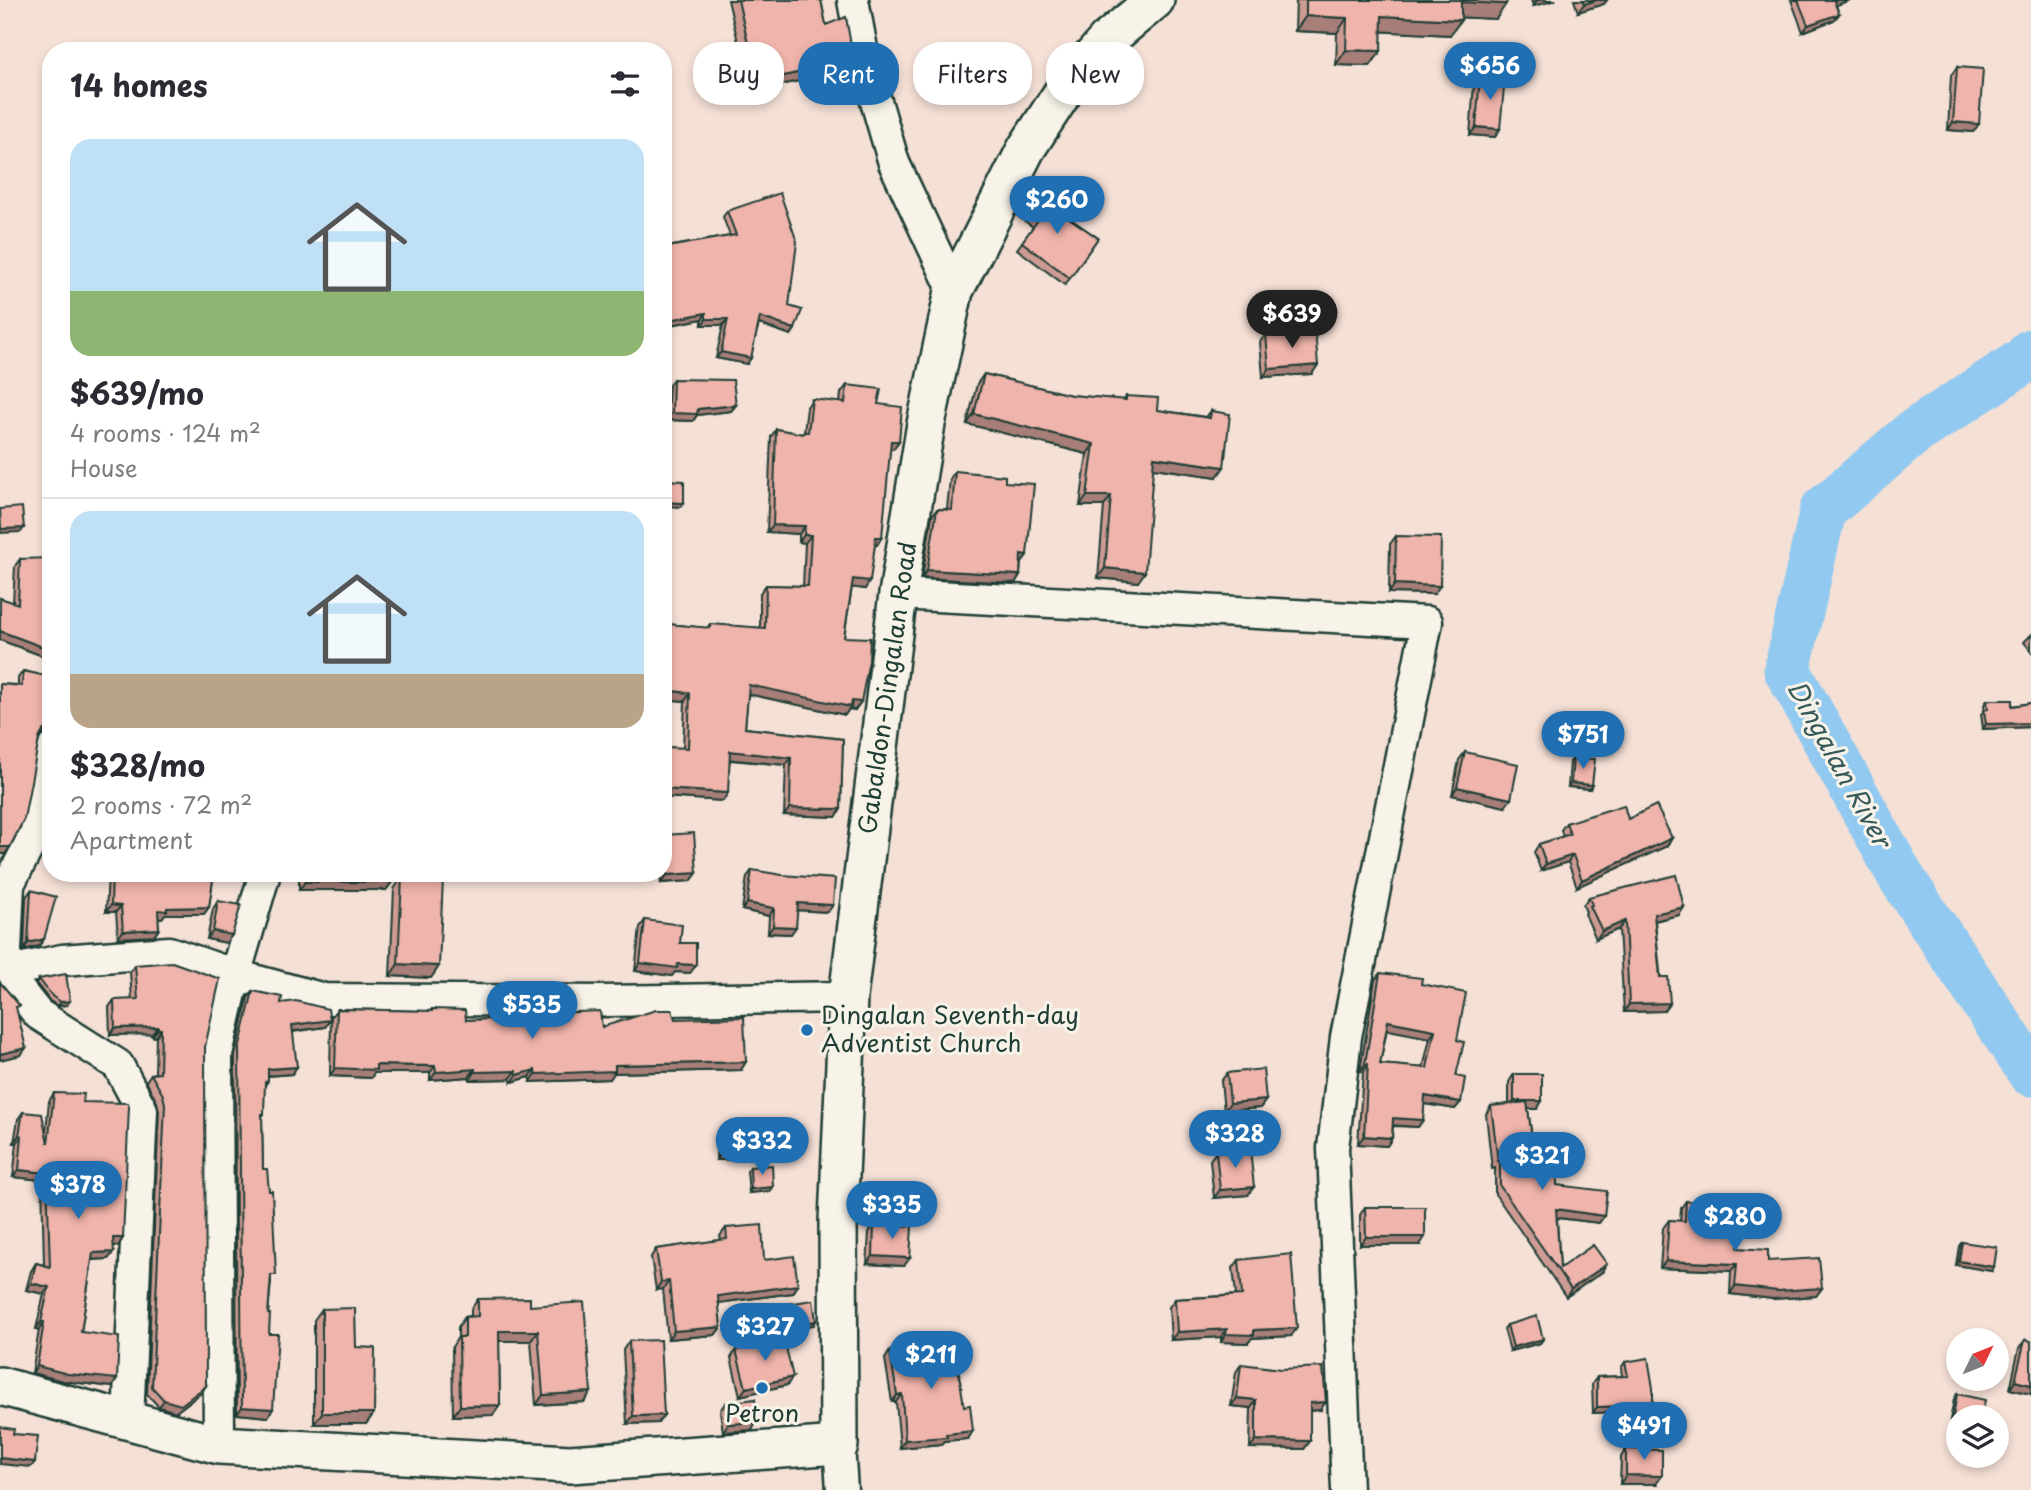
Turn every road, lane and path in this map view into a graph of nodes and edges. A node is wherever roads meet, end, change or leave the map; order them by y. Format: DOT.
graph roads {
  1 [pos="853,0"];
  2 [pos="1155,0"];
  3 [pos="954,291"];
  4 [pos="898,594"];
  5 [pos="42,799"];
  6 [pos="262,882"];
  7 [pos="2,972"];
  8 [pos="235,975"];
  9 [pos="848,997"];
  10 [pos="0,1385"];
  11 [pos="128,1420"];
  12 [pos="219,1445"];
  13 [pos="839,1445"];
  14 [pos="842,1490"];
  15 [pos="1347,1490"];
  1 -- 3 [label="street"];
  2 -- 3 [label="main road, Gabaldon-Dingalan Road"];
  3 -- 4 [label="main road, Gabaldon-Dingalan Road"];
  4 -- 9 [label="main road, Gabaldon-Dingalan Road"];
  4 -- 15 [label="street"];
  5 -- 7 [label="street"];
  6 -- 8 [label="street"];
  7 -- 8 [label="street"];
  7 -- 11 [label="street"];
  8 -- 9 [label="street"];
  8 -- 12 [label="street"];
  9 -- 13 [label="main road, Gabaldon-Dingalan Road"];
  10 -- 11 [label="main road"];
  11 -- 12 [label="main road"];
  12 -- 13 [label="main road"];
  13 -- 14 [label="street"];
}
